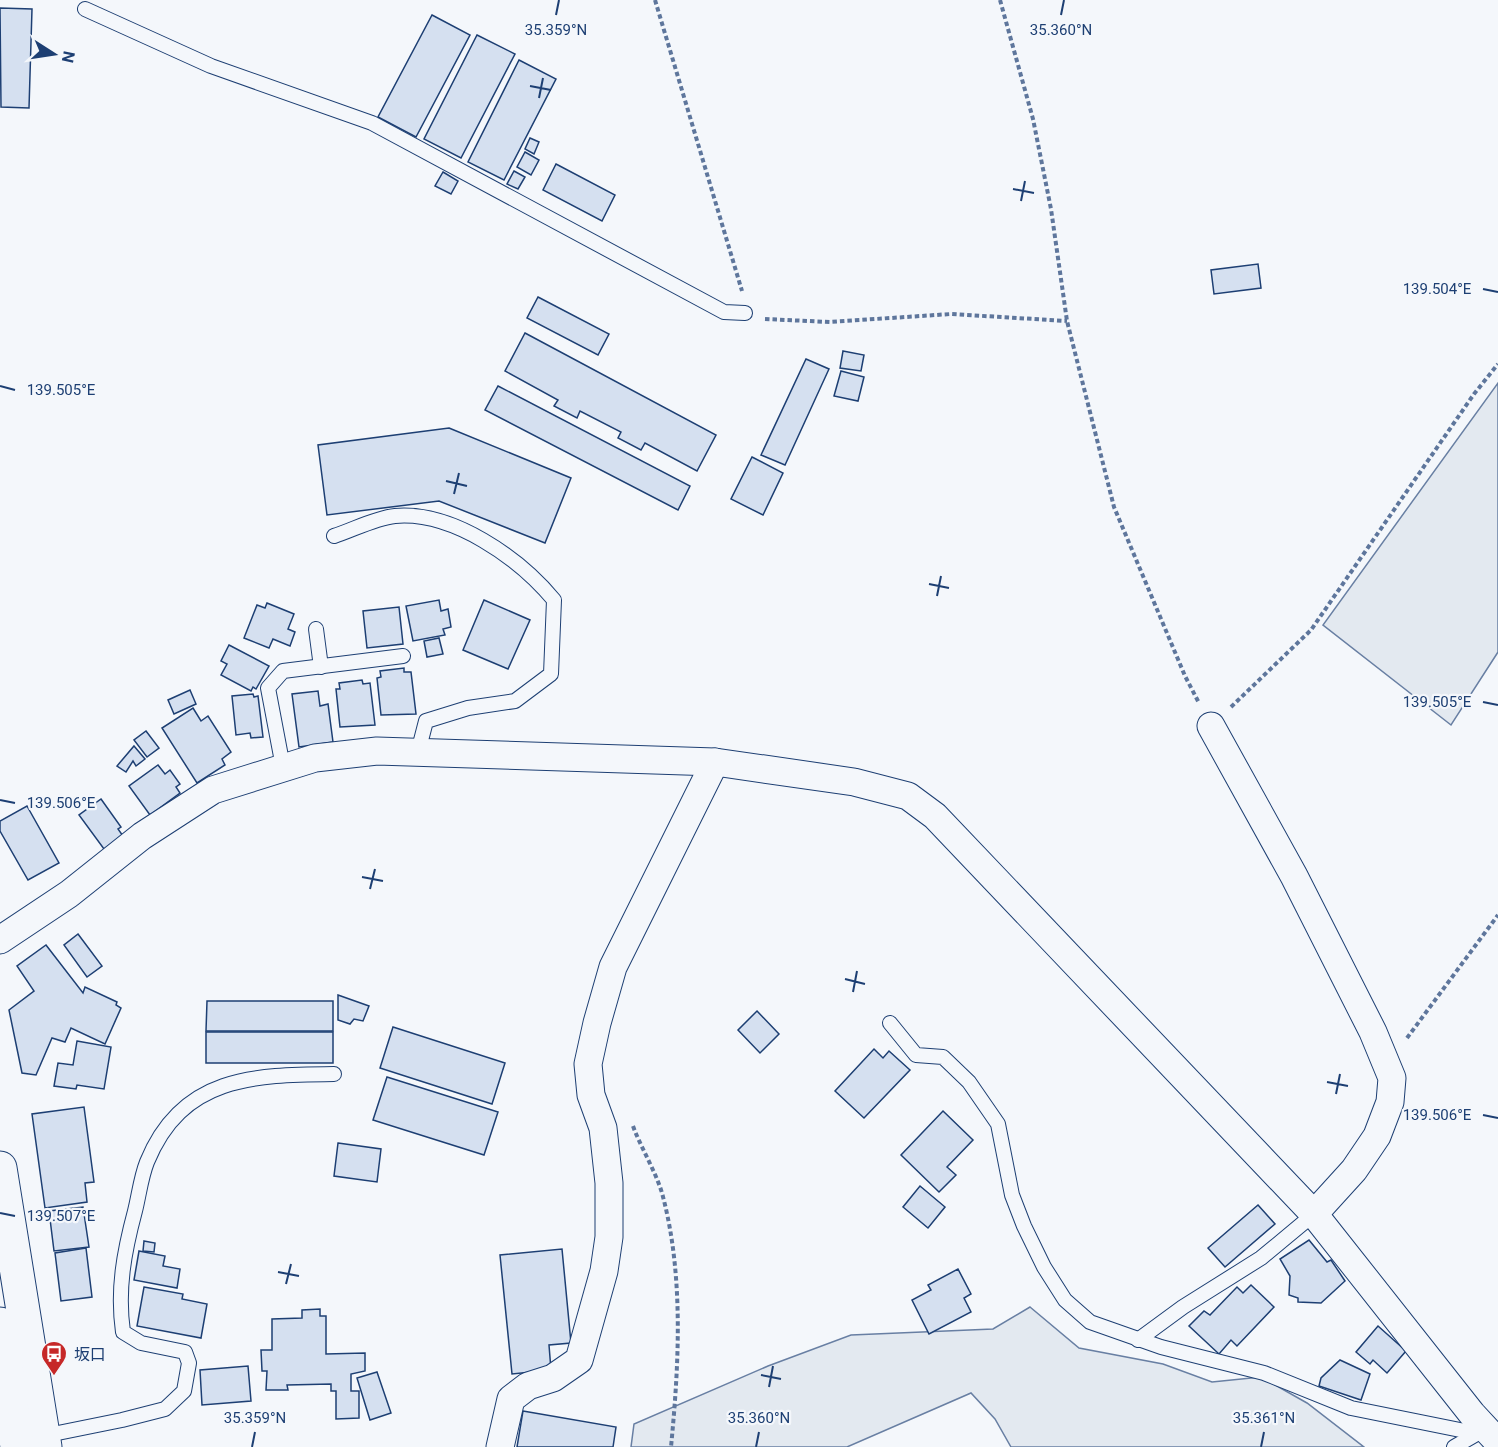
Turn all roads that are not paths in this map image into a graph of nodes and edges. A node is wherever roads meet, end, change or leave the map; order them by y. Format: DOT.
graph roads {
  1 [pos="85,9"];
  2 [pos="745,313"];
  3 [pos="334,536"];
  4 [pos="316,629"];
  5 [pos="403,656"];
  6 [pos="321,667"];
  7 [pos="1211,726"];
  8 [pos="418,752"];
  9 [pos="715,762"];
  10 [pos="284,767"];
  11 [pos="0,940"];
  12 [pos="890,1023"];
  13 [pos="334,1074"];
  14 [pos="0,1168"];
  15 [pos="1314,1214"];
  16 [pos="0,1324"];
  17 [pos="1138,1340"];
  18 [pos="1487,1435"];
  19 [pos="35,1443"];
  20 [pos="500,1447"];
  21 [pos="1454,1447"];
  1 -- 2 [label="lane"];
  3 -- 8 [label="lane"];
  4 -- 6 [label="lane"];
  5 -- 6 [label="lane"];
  6 -- 10 [label="lane"];
  7 -- 15 [label="street"];
  8 -- 9 [label="street"];
  8 -- 10 [label="street"];
  9 -- 15 [label="street"];
  9 -- 20 [label="street"];
  10 -- 11 [label="street"];
  12 -- 17 [label="lane"];
  13 -- 19 [label="lane"];
  14 -- 19 [label="main road"];
  15 -- 17 [label="lane"];
  15 -- 18 [label="street"];
  16 -- 19 [label="main road"];
  17 -- 18 [label="lane"];
  18 -- 21 [label="lane"];
}
